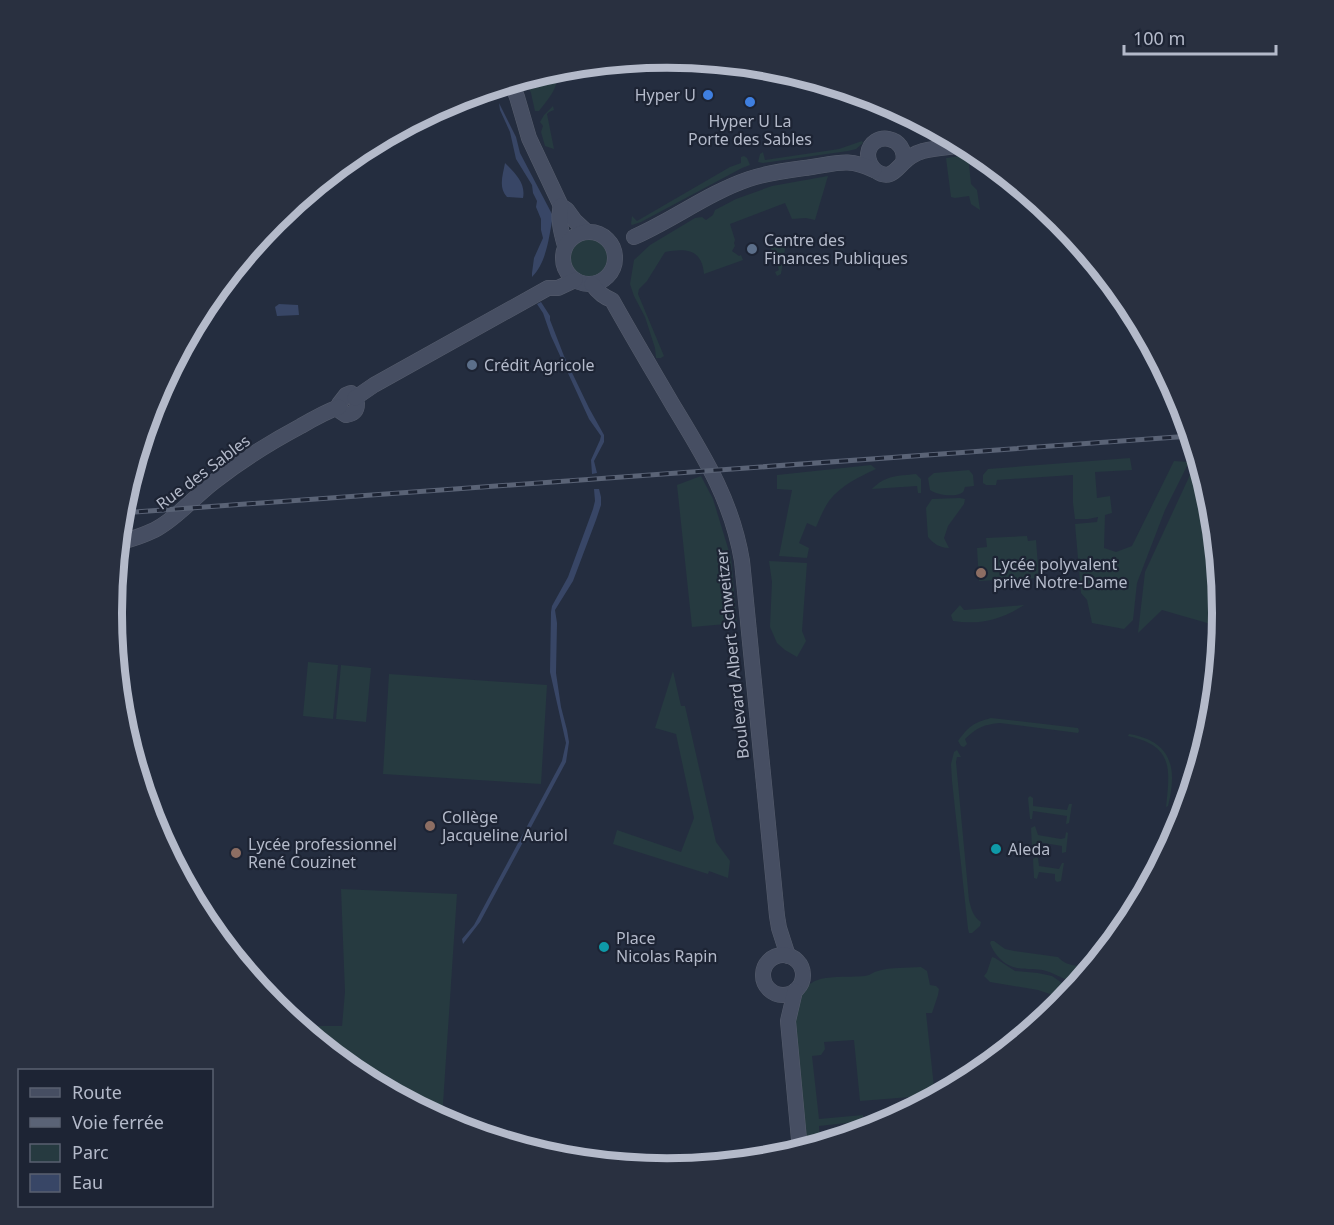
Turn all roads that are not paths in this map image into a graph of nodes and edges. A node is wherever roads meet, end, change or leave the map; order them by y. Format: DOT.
graph roads {
  1 [pos="514,90"];
  2 [pos="898,143"];
  3 [pos="872,146"];
  4 [pos="950,147"];
  5 [pos="921,151"];
  6 [pos="851,161"];
  7 [pos="903,163"];
  8 [pos="874,170"];
  9 [pos="561,206"];
  10 [pos="587,232"];
  11 [pos="634,237"];
  12 [pos="606,238"];
  13 [pos="564,254"];
  14 [pos="615,257"];
  15 [pos="609,274"];
  16 [pos="575,280"];
  17 [pos="592,284"];
  18 [pos="548,288"];
  19 [pos="612,300"];
  20 [pos="127,540"];
  21 [pos="779,928"];
  22 [pos="788,956"];
  23 [pos="771,960"];
  24 [pos="795,991"];
  25 [pos="773,993"];
  26 [pos="788,1021"];
  27 [pos="799,1141"];
  1 -- 9 [label="main road"];
  2 -- 3 [label="main road"];
  2 -- 5 [label="main road"];
  2 -- 7 [label="main road"];
  3 -- 6 [label="main road"];
  3 -- 8 [label="main road"];
  4 -- 5 [label="main road"];
  5 -- 7 [label="main road"];
  6 -- 8 [label="main road"];
  6 -- 11 [label="main road"];
  7 -- 8 [label="main road"];
  9 -- 10 [label="main road"];
  9 -- 13 [label="main road"];
  10 -- 12 [label="main road"];
  10 -- 13 [label="main road"];
  11 -- 12 [label="main road"];
  11 -- 14 [label="main road"];
  12 -- 14 [label="main road"];
  13 -- 16 [label="main road"];
  13 -- 18 [label="main road"];
  14 -- 15 [label="main road"];
  15 -- 17 [label="main road"];
  15 -- 19 [label="main road, Boulevard Albert Schweitzer"];
  16 -- 17 [label="main road"];
  16 -- 18 [label="main road, Rue des Sables"];
  17 -- 19 [label="main road, Boulevard Albert Schweitzer"];
  18 -- 20 [label="main road, Rue des Sables"];
  19 -- 21 [label="main road, Boulevard Albert Schweitzer"];
  21 -- 22 [label="main road, Boulevard Albert Schweitzer"];
  21 -- 23 [label="main road, Boulevard Albert Schweitzer"];
  22 -- 23 [label="main road"];
  22 -- 24 [label="main road"];
  23 -- 25 [label="main road"];
  24 -- 25 [label="main road"];
  24 -- 26 [label="main road"];
  25 -- 26 [label="main road"];
  26 -- 27 [label="main road"];
}
